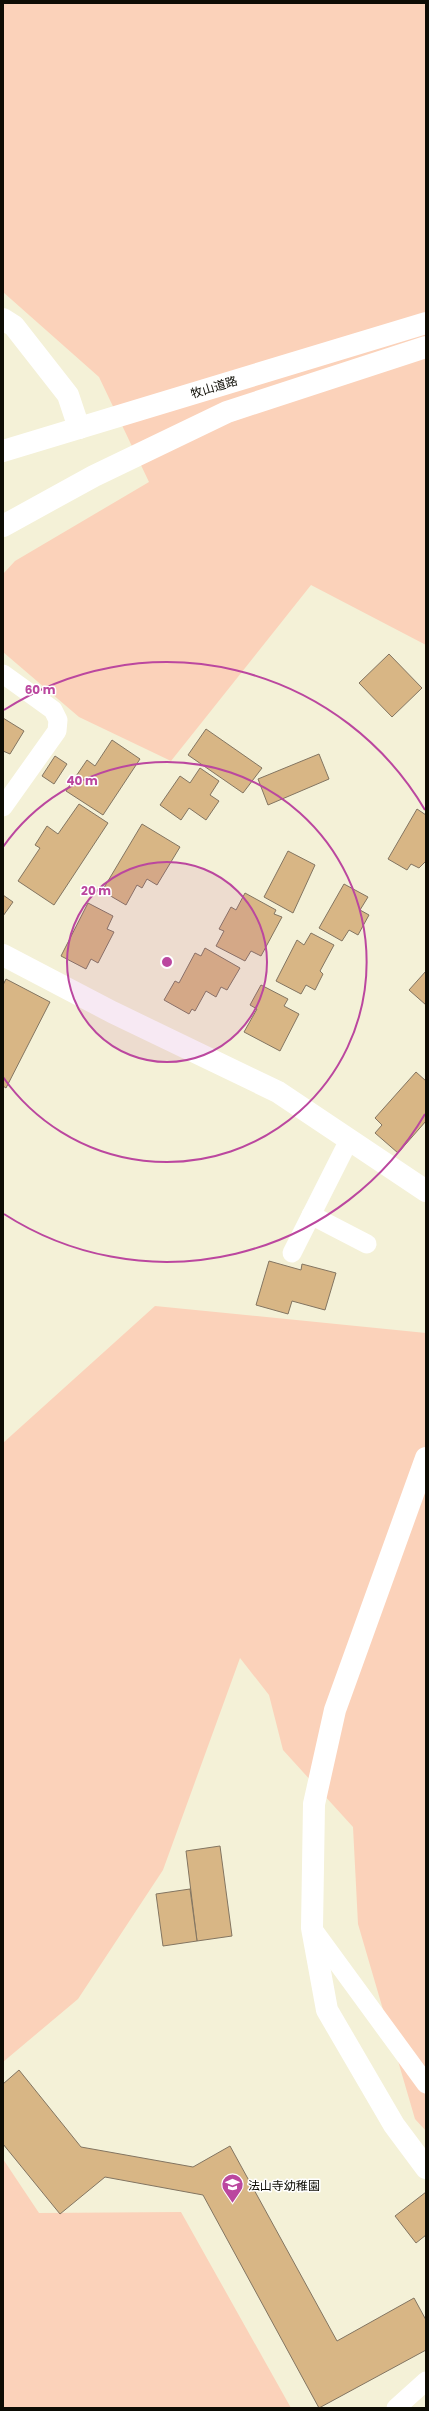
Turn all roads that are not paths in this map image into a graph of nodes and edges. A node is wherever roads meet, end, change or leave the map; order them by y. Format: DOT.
graph roads {
  1 [pos="3,319"];
  2 [pos="426,323"];
  3 [pos="426,347"];
  4 [pos="78,428"];
  5 [pos="3,451"];
  6 [pos="3,526"];
  7 [pos="3,674"];
  8 [pos="3,807"];
  9 [pos="3,955"];
  10 [pos="349,1140"];
  11 [pos="426,1191"];
  12 [pos="312,1215"];
  13 [pos="367,1244"];
  14 [pos="292,1253"];
  15 [pos="426,1458"];
  16 [pos="312,1928"];
  17 [pos="426,2084"];
  18 [pos="426,2168"];
  19 [pos="426,2381"];
  20 [pos="396,2408"];
  1 -- 4 [label="street"];
  2 -- 4 [label="street, 牧山道路"];
  3 -- 6 [label="street"];
  4 -- 5 [label="street, 牧山道路"];
  7 -- 8 [label="lane"];
  9 -- 10 [label="street"];
  10 -- 11 [label="street"];
  10 -- 12 [label="lane"];
  12 -- 13 [label="lane"];
  12 -- 14 [label="lane"];
  15 -- 16 [label="street"];
  16 -- 17 [label="lane"];
  16 -- 18 [label="street"];
  19 -- 20 [label="lane"];
}
